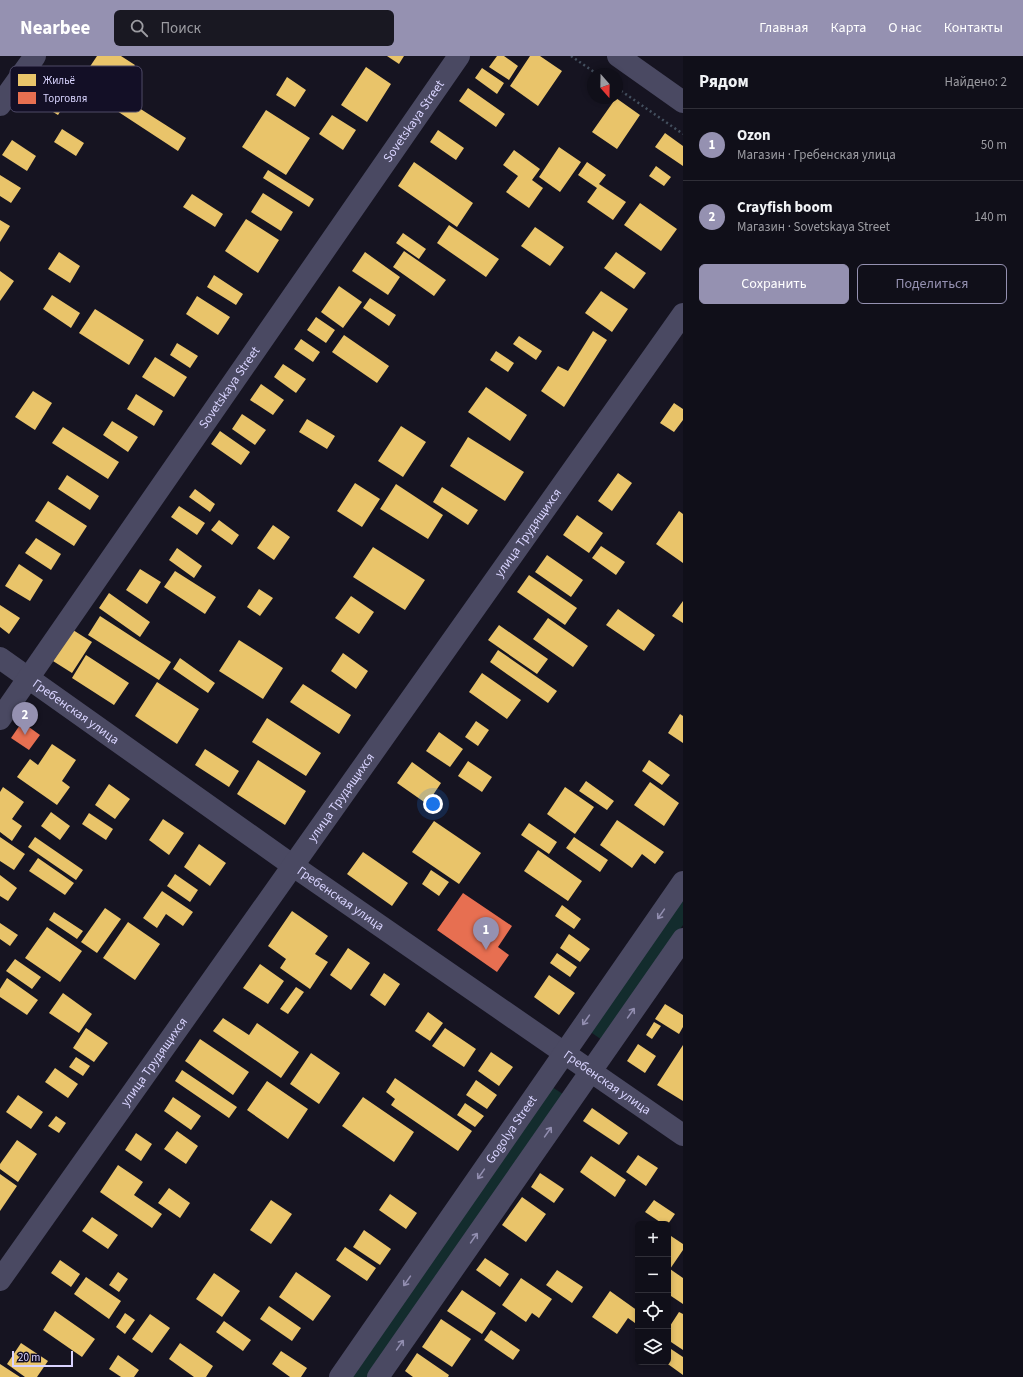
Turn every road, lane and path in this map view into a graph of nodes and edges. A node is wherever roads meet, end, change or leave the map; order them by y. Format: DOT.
graph roads {
  1 [pos="35,56"];
  2 [pos="459,56"];
  3 [pos="571,56"];
  4 [pos="618,56"];
  5 [pos="28,66"];
  6 [pos="588,68"];
  7 [pos="10,92"];
  8 [pos="623,92"];
  9 [pos="683,102"];
  10 [pos="0,106"];
  11 [pos="683,134"];
  12 [pos="683,314"];
  13 [pos="0,658"];
  14 [pos="29,678"];
  15 [pos="0,719"];
  16 [pos="292,865"];
  17 [pos="683,882"];
  18 [pos="683,939"];
  19 [pos="564,1053"];
  20 [pos="590,1072"];
  21 [pos="683,1135"];
  22 [pos="0,1280"];
  23 [pos="340,1377"];
  24 [pos="378,1377"];
  1 -- 5 [label="street"];
  2 -- 14 [label="street, Sovetskaya Street"];
  3 -- 6 [label="path"];
  4 -- 9 [label="street"];
  7 -- 10 [label="street"];
  8 -- 11 [label="path"];
  12 -- 16 [label="street, улица Трудящихся"];
  13 -- 14 [label="street, Гребенская улица"];
  14 -- 15 [label="street, Sovetskaya Street"];
  14 -- 16 [label="street, Гребенская улица"];
  16 -- 19 [label="street, Гребенская улица"];
  16 -- 22 [label="street, улица Трудящихся"];
  17 -- 19 [label="street, Gogolya Street, one-way"];
  20 -- 18 [label="street, one-way"];
  19 -- 20 [label="street, Гребенская улица"];
  19 -- 23 [label="street, Gogolya Street, one-way"];
  20 -- 21 [label="street, Гребенская улица"];
  24 -- 20 [label="street, one-way"];
}
